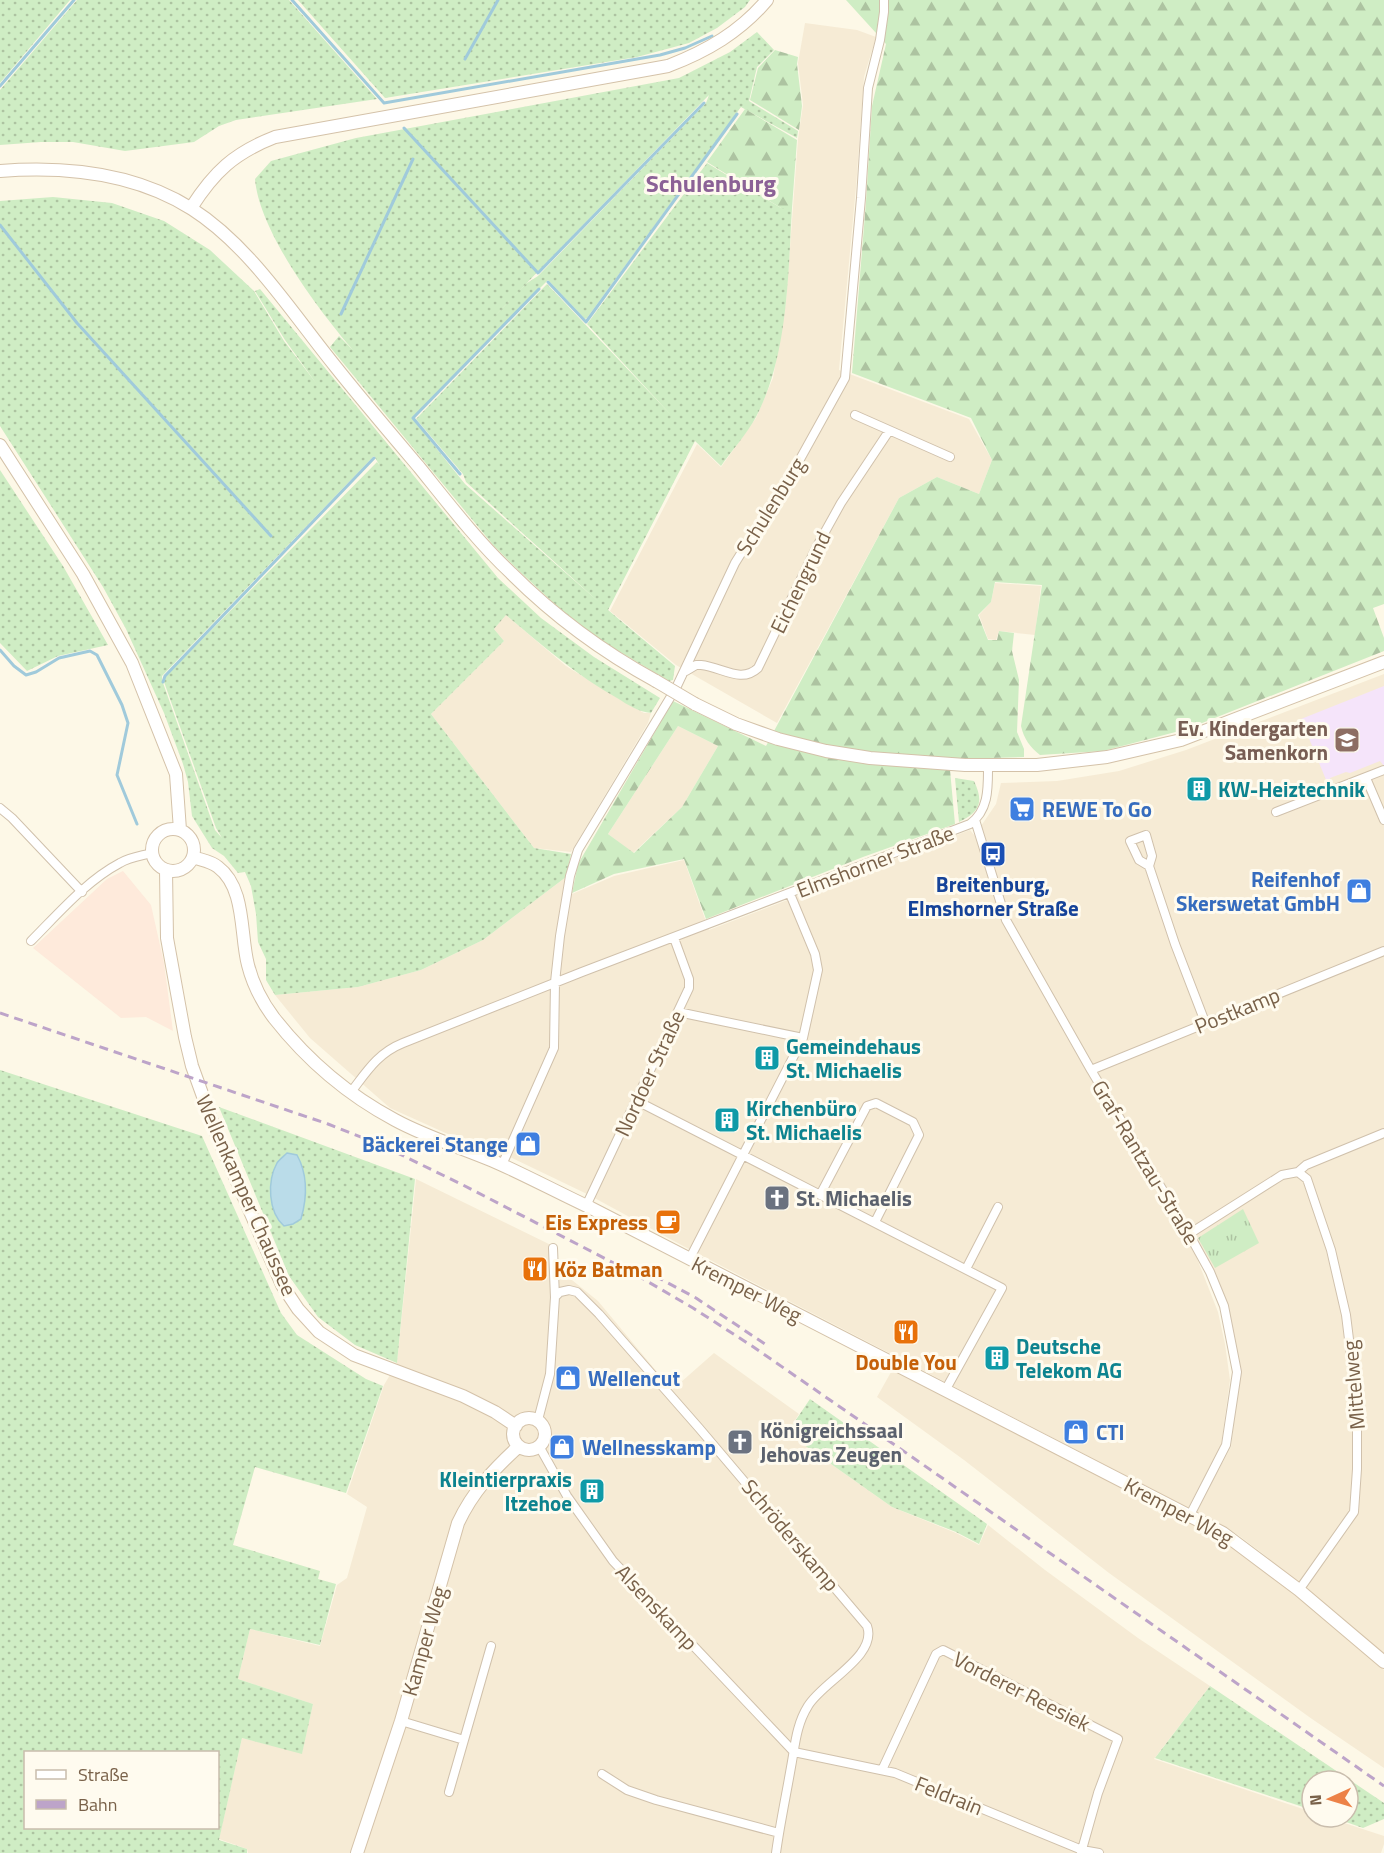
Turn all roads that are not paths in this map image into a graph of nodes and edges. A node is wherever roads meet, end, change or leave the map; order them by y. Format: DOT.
graph roads {
  1 [pos="767,0"];
  2 [pos="884,0"];
  3 [pos="0,171"];
  4 [pos="191,208"];
  5 [pos="855,415"];
  6 [pos="889,431"];
  7 [pos="0,445"];
  8 [pos="950,457"];
  9 [pos="1384,662"];
  10 [pos="685,672"];
  11 [pos="988,766"];
  12 [pos="1384,770"];
  13 [pos="1366,778"];
  14 [pos="0,808"];
  15 [pos="1276,812"];
  16 [pos="975,820"];
  17 [pos="1384,820"];
  18 [pos="180,830"];
  19 [pos="152,853"];
  20 [pos="193,857"];
  21 [pos="1149,866"];
  22 [pos="166,870"];
  23 [pos="82,892"];
  24 [pos="790,894"];
  25 [pos="674,938"];
  26 [pos="31,941"];
  27 [pos="1384,951"];
  28 [pos="555,982"];
  29 [pos="678,1012"];
  30 [pos="1205,1022"];
  31 [pos="802,1038"];
  32 [pos="1091,1070"];
  33 [pos="351,1092"];
  34 [pos="637,1101"];
  35 [pos="1384,1133"];
  36 [pos="743,1154"];
  37 [pos="502,1165"];
  38 [pos="1298,1172"];
  39 [pos="820,1195"];
  40 [pos="586,1206"];
  41 [pos="998,1207"];
  42 [pos="875,1222"];
  43 [pos="1189,1234"];
  44 [pos="553,1248"];
  45 [pos="690,1260"];
  46 [pos="966,1269"];
  47 [pos="556,1297"];
  48 [pos="946,1389"];
  49 [pos="538,1420"];
  50 [pos="516,1426"];
  51 [pos="519,1446"];
  52 [pos="539,1446"];
  53 [pos="1190,1515"];
  54 [pos="1299,1590"];
  55 [pos="491,1646"];
  56 [pos="1383,1660"];
  57 [pos="401,1721"];
  58 [pos="464,1740"];
  59 [pos="794,1752"];
  60 [pos="882,1770"];
  61 [pos="602,1774"];
  62 [pos="449,1792"];
  63 [pos="779,1833"];
  64 [pos="1082,1851"];
  65 [pos="357,1853"];
  66 [pos="776,1853"];
  67 [pos="1099,1853"];
  1 -- 4 [label="main road"];
  2 -- 10 [label="street, Schulenburg"];
  3 -- 4 [label="main road"];
  4 -- 11 [label="main road, bridge"];
  5 -- 6 [label="street"];
  6 -- 8 [label="street"];
  6 -- 10 [label="street, Eichengrund"];
  7 -- 18 [label="main road"];
  9 -- 11 [label="main road"];
  10 -- 28 [label="street, Schulenburg"];
  11 -- 16 [label="street, Elmshorner Straße"];
  12 -- 13 [label="street"];
  13 -- 15 [label="street"];
  13 -- 17 [label="street"];
  14 -- 23 [label="street"];
  16 -- 24 [label="street, Elmshorner Straße"];
  16 -- 32 [label="street, Graf-Rantzau-Straße"];
  18 -- 19 [label="main road"];
  18 -- 20 [label="main road"];
  19 -- 22 [label="main road"];
  19 -- 23 [label="street"];
  20 -- 22 [label="main road"];
  20 -- 33 [label="main road, Kremper Weg"];
  21 -- 30 [label="street"];
  22 -- 50 [label="main road, Wellenkamper Chaussee"];
  23 -- 26 [label="street"];
  24 -- 25 [label="street, Elmshorner Straße"];
  24 -- 31 [label="street"];
  25 -- 28 [label="street, Elmshorner Straße"];
  25 -- 29 [label="street, Nordoer Straße"];
  27 -- 30 [label="street, Postkamp"];
  28 -- 33 [label="street, Elmshorner Straße"];
  28 -- 37 [label="street, Schulenburg"];
  29 -- 31 [label="street"];
  29 -- 34 [label="street, Nordoer Straße"];
  30 -- 32 [label="street, Postkamp"];
  31 -- 36 [label="street"];
  32 -- 43 [label="street, Graf-Rantzau-Straße"];
  33 -- 37 [label="main road, Kremper Weg"];
  34 -- 36 [label="street"];
  34 -- 40 [label="street, Nordoer Straße"];
  35 -- 38 [label="street"];
  36 -- 39 [label="street"];
  36 -- 45 [label="street"];
  37 -- 40 [label="main road, Kremper Weg"];
  38 -- 43 [label="street"];
  38 -- 54 [label="street, Mittelweg"];
  39 -- 42 [label="street"];
  39 -- 42 [label="street"];
  40 -- 45 [label="main road, Kremper Weg"];
  41 -- 46 [label="street"];
  42 -- 46 [label="street"];
  43 -- 53 [label="street, Graf-Rantzau-Straße"];
  44 -- 47 [label="street"];
  45 -- 48 [label="main road, Kremper Weg"];
  46 -- 48 [label="street"];
  47 -- 49 [label="street"];
  47 -- 59 [label="street, Schröderskamp"];
  48 -- 53 [label="main road, Kremper Weg"];
  49 -- 50 [label="main road"];
  49 -- 52 [label="main road"];
  50 -- 51 [label="main road"];
  51 -- 52 [label="main road"];
  51 -- 57 [label="main road, Kamper Weg"];
  52 -- 59 [label="street, Alsenskamp"];
  53 -- 54 [label="main road, Kremper Weg"];
  54 -- 56 [label="main road, Kremper Weg"];
  55 -- 58 [label="street"];
  57 -- 58 [label="street"];
  57 -- 65 [label="main road, Kamper Weg"];
  58 -- 62 [label="street"];
  59 -- 60 [label="street, Feldrain"];
  59 -- 63 [label="street, Schröderskamp"];
  60 -- 64 [label="street, Feldrain"];
  60 -- 64 [label="street, Vorderer Reesiek"];
  61 -- 63 [label="street"];
  63 -- 66 [label="street, Schröderskamp"];
  64 -- 67 [label="street, Feldrain"];
}
